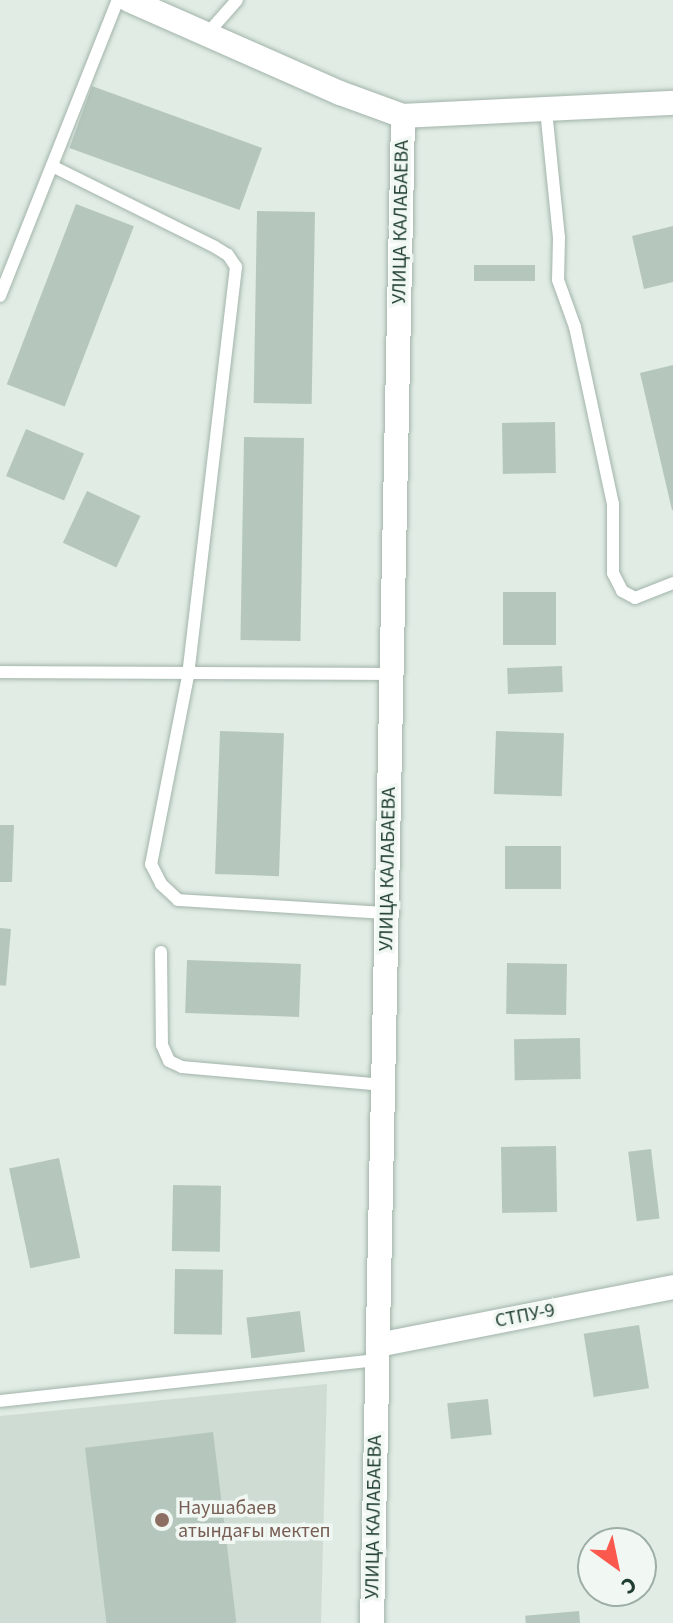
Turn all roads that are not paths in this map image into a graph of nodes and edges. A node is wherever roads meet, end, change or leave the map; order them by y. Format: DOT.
graph roads {
  1 [pos="118,0"];
  2 [pos="129,0"];
  3 [pos="237,0"];
  4 [pos="207,34"];
  5 [pos="673,103"];
  6 [pos="546,110"];
  7 [pos="403,116"];
  8 [pos="52,166"];
  9 [pos="0,296"];
  10 [pos="673,583"];
  11 [pos="0,672"];
  12 [pos="392,674"];
  13 [pos="188,676"];
  14 [pos="387,913"];
  15 [pos="161,952"];
  16 [pos="383,1085"];
  17 [pos="673,1287"];
  18 [pos="378,1353"];
  19 [pos="0,1401"];
  20 [pos="372,1623"];
  1 -- 8 [label="lane"];
  2 -- 4 [label="street"];
  3 -- 4 [label="lane"];
  4 -- 7 [label="street"];
  5 -- 6 [label="street"];
  6 -- 7 [label="street"];
  6 -- 10 [label="lane"];
  7 -- 12 [label="street, УЛИЦА КАЛАБАЕВА"];
  8 -- 9 [label="lane"];
  8 -- 13 [label="lane"];
  11 -- 13 [label="lane"];
  12 -- 13 [label="lane"];
  12 -- 14 [label="street, УЛИЦА КАЛАБАЕВА"];
  13 -- 14 [label="lane"];
  14 -- 16 [label="street, УЛИЦА КАЛАБАЕВА"];
  15 -- 16 [label="lane"];
  16 -- 18 [label="street, УЛИЦА КАЛАБАЕВА"];
  17 -- 18 [label="street, СТПУ-9"];
  18 -- 19 [label="lane"];
  18 -- 20 [label="street, УЛИЦА КАЛАБАЕВА"];
}
